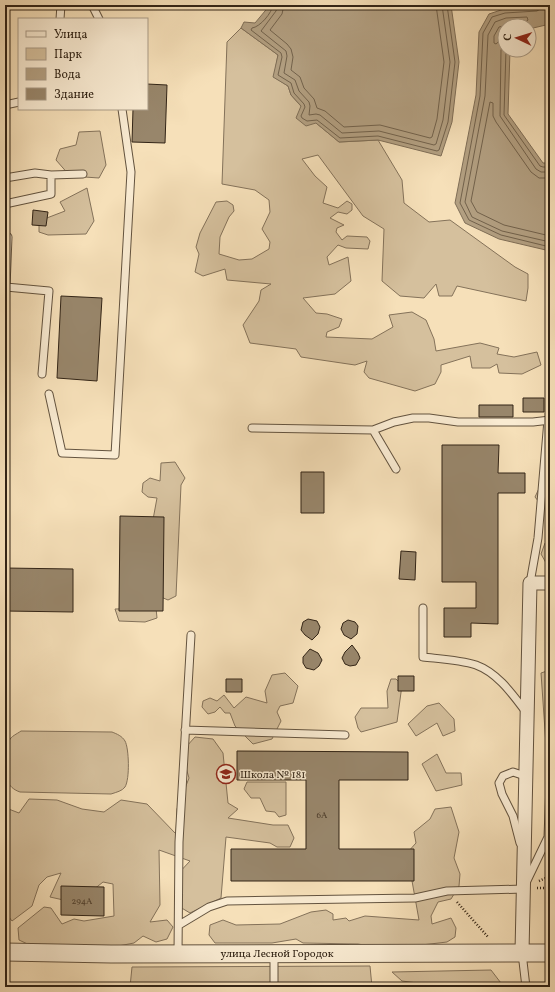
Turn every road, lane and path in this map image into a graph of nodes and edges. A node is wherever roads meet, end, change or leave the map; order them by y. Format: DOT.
graph roads {
  1 [pos="61,5"];
  2 [pos="92,5"];
  3 [pos="60,18"];
  4 [pos="98,18"];
  5 [pos="18,102"];
  6 [pos="5,105"];
  7 [pos="122,110"];
  8 [pos="83,174"];
  9 [pos="51,175"];
  10 [pos="5,178"];
  11 [pos="5,204"];
  12 [pos="5,237"];
  13 [pos="42,374"];
  14 [pos="49,394"];
  15 [pos="549,420"];
  16 [pos="252,428"];
  17 [pos="373,430"];
  18 [pos="396,469"];
  19 [pos="550,583"];
  20 [pos="530,584"];
  21 [pos="423,608"];
  22 [pos="191,635"];
  23 [pos="526,712"];
  24 [pos="185,730"];
  25 [pos="345,735"];
  26 [pos="525,776"];
  27 [pos="550,785"];
  28 [pos="549,827"];
  29 [pos="524,854"];
  30 [pos="523,889"];
  31 [pos="447,891"];
  32 [pos="179,925"];
  33 [pos="5,952"];
  34 [pos="502,952"];
  35 [pos="522,952"];
  36 [pos="178,953"];
  37 [pos="274,953"];
  38 [pos="550,953"];
  39 [pos="274,987"];
  40 [pos="526,987"];
  1 -- 3 [label="lane"];
  2 -- 4 [label="lane"];
  5 -- 6 [label="lane"];
  7 -- 14 [label="lane"];
  8 -- 9 [label="lane"];
  9 -- 10 [label="lane"];
  9 -- 11 [label="lane"];
  12 -- 13 [label="lane"];
  15 -- 17 [label="lane"];
  15 -- 20 [label="lane"];
  16 -- 17 [label="lane"];
  17 -- 18 [label="lane"];
  19 -- 20 [label="street"];
  20 -- 23 [label="street"];
  21 -- 23 [label="lane"];
  22 -- 24 [label="lane"];
  23 -- 26 [label="street"];
  24 -- 25 [label="lane"];
  24 -- 32 [label="lane"];
  26 -- 29 [label="street"];
  26 -- 29 [label="lane"];
  27 -- 28 [label="lane"];
  28 -- 30 [label="lane"];
  29 -- 30 [label="street"];
  30 -- 31 [label="lane"];
  30 -- 35 [label="street"];
  31 -- 32 [label="lane"];
  31 -- 34 [label="path"];
  32 -- 36 [label="lane"];
  33 -- 36 [label="street, улица Лесной Городок"];
  34 -- 35 [label="street, улица Лесной Городок"];
  34 -- 37 [label="street, улица Лесной Городок"];
  35 -- 38 [label="street, улица Лесной Городок"];
  35 -- 40 [label="lane"];
  36 -- 37 [label="street, улица Лесной Городок"];
  37 -- 39 [label="lane"];
}
